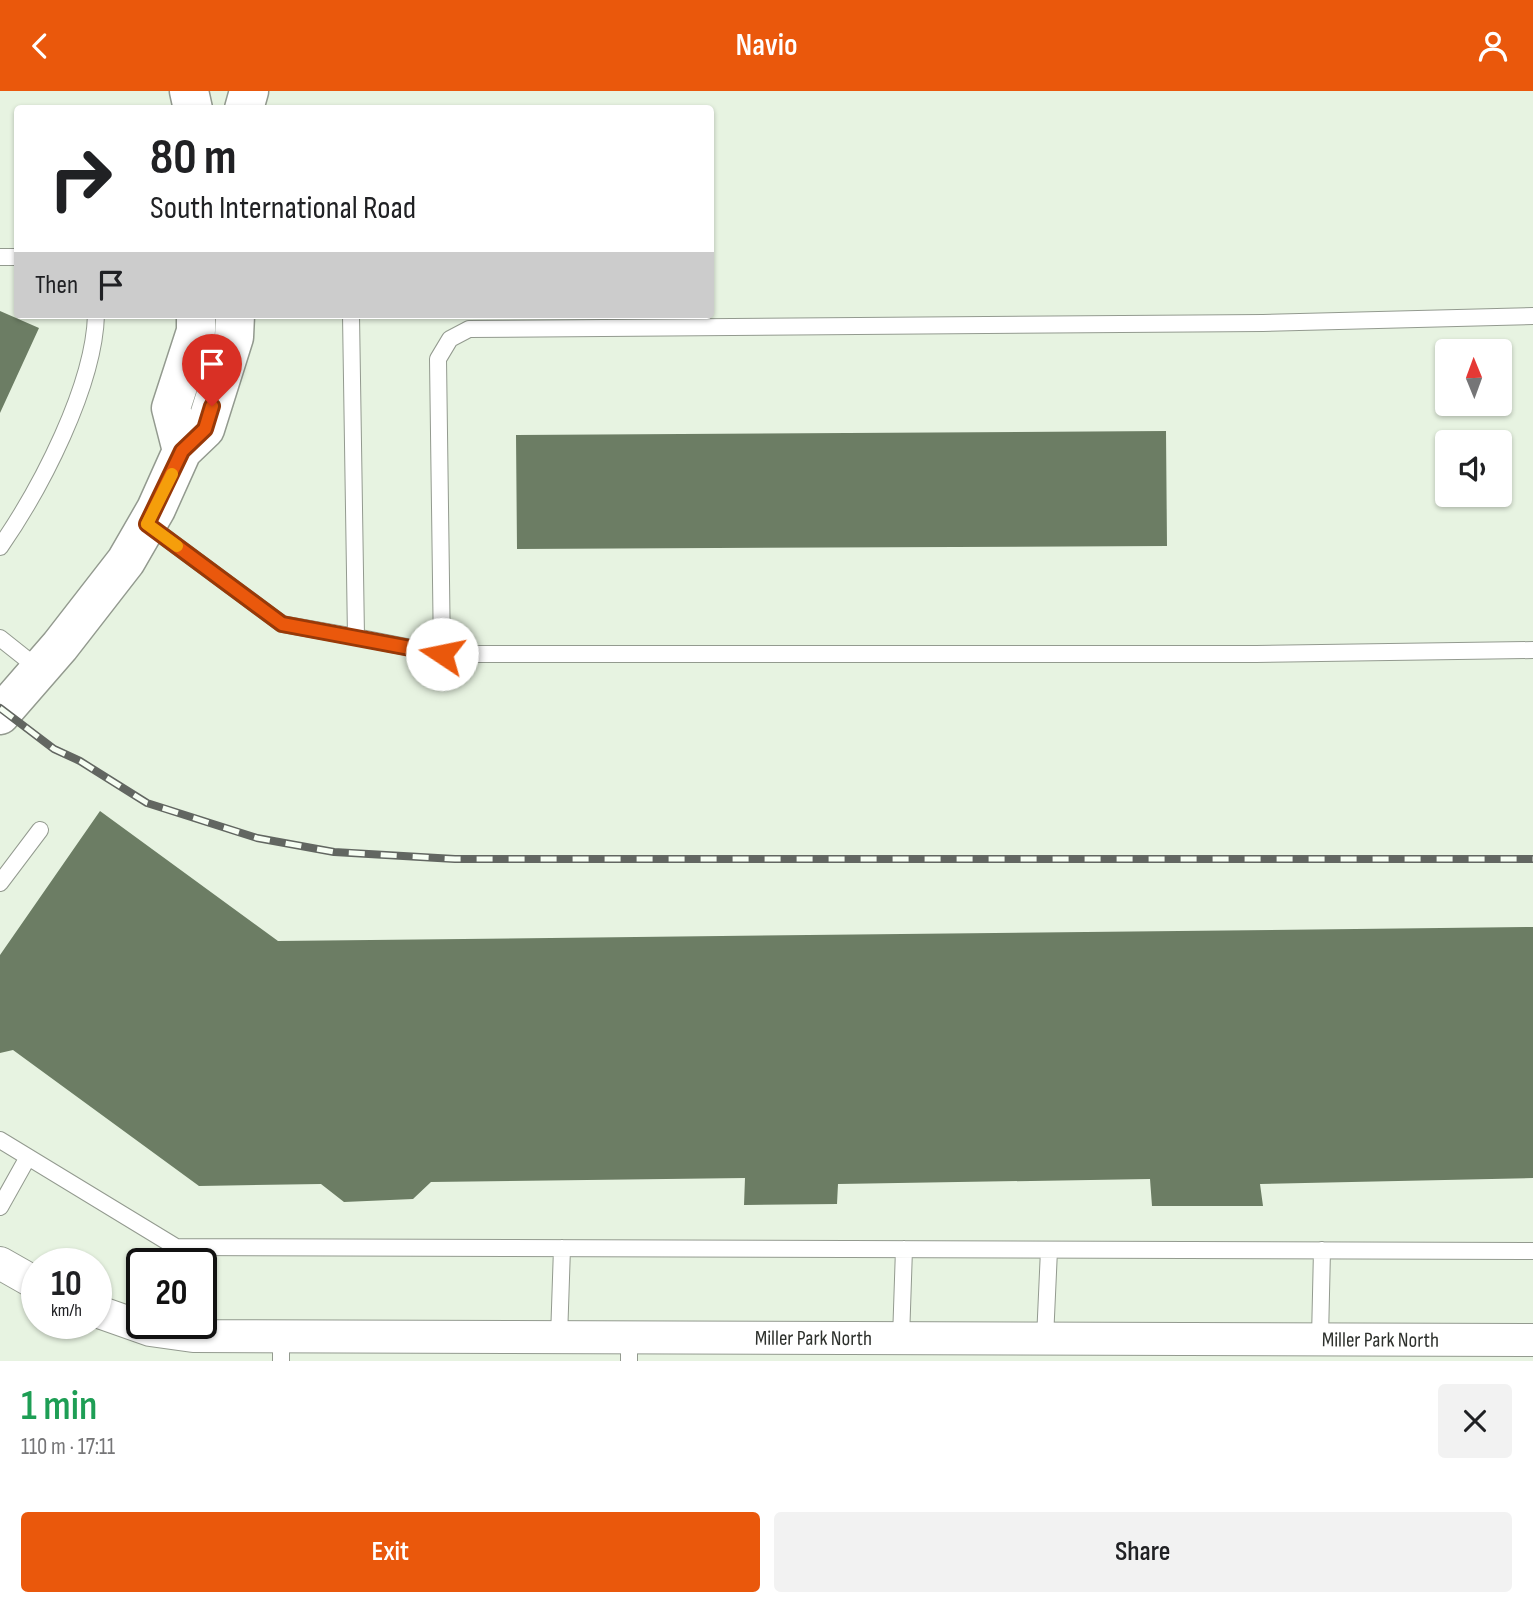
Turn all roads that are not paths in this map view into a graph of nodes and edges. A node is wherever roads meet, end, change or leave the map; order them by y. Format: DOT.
graph roads {
  1 [pos="1533,316"];
  2 [pos="96,319"];
  3 [pos="196,319"];
  4 [pos="235,319"];
  5 [pos="351,319"];
  6 [pos="182,451"];
  7 [pos="147,524"];
  8 [pos="0,547"];
  9 [pos="356,637"];
  10 [pos="0,638"];
  11 [pos="1533,650"];
  12 [pos="442,654"];
  13 [pos="39,670"];
  14 [pos="0,715"];
  15 [pos="40,830"];
  16 [pos="0,883"];
  17 [pos="0,1140"];
  18 [pos="29,1157"];
  19 [pos="0,1207"];
  20 [pos="176,1247"];
  21 [pos="562,1248"];
  22 [pos="904,1249"];
  23 [pos="1049,1250"];
  24 [pos="1322,1250"];
  25 [pos="1533,1251"];
  26 [pos="0,1263"];
  27 [pos="21,1275"];
  28 [pos="559,1338"];
  29 [pos="1320,1338"];
  30 [pos="213,1339"];
  31 [pos="901,1339"];
  32 [pos="1045,1339"];
  33 [pos="1533,1340"];
  34 [pos="281,1349"];
  35 [pos="629,1350"];
  36 [pos="852,1350"];
  1 -- 12 [label="lane"];
  2 -- 8 [label="lane"];
  3 -- 6 [label="street"];
  4 -- 6 [label="street"];
  5 -- 9 [label="lane"];
  6 -- 7 [label="street"];
  7 -- 9 [label="lane"];
  7 -- 13 [label="street"];
  9 -- 12 [label="lane"];
  10 -- 13 [label="lane"];
  11 -- 12 [label="lane"];
  13 -- 14 [label="street"];
  15 -- 16 [label="lane"];
  17 -- 18 [label="lane"];
  18 -- 19 [label="lane"];
  18 -- 20 [label="lane"];
  20 -- 21 [label="lane"];
  21 -- 22 [label="lane"];
  21 -- 28 [label="lane"];
  22 -- 23 [label="lane"];
  22 -- 31 [label="lane"];
  23 -- 24 [label="lane"];
  23 -- 32 [label="lane"];
  24 -- 25 [label="lane"];
  24 -- 29 [label="lane"];
  26 -- 27 [label="street"];
  28 -- 34 [label="street, Miller Park North"];
  28 -- 35 [label="street, Miller Park North"];
  29 -- 32 [label="street, Miller Park North"];
  29 -- 33 [label="street, Miller Park North"];
  30 -- 34 [label="street, Miller Park North"];
  31 -- 32 [label="street, Miller Park North"];
  31 -- 36 [label="street, Miller Park North"];
  35 -- 36 [label="street, Miller Park North"];
}
